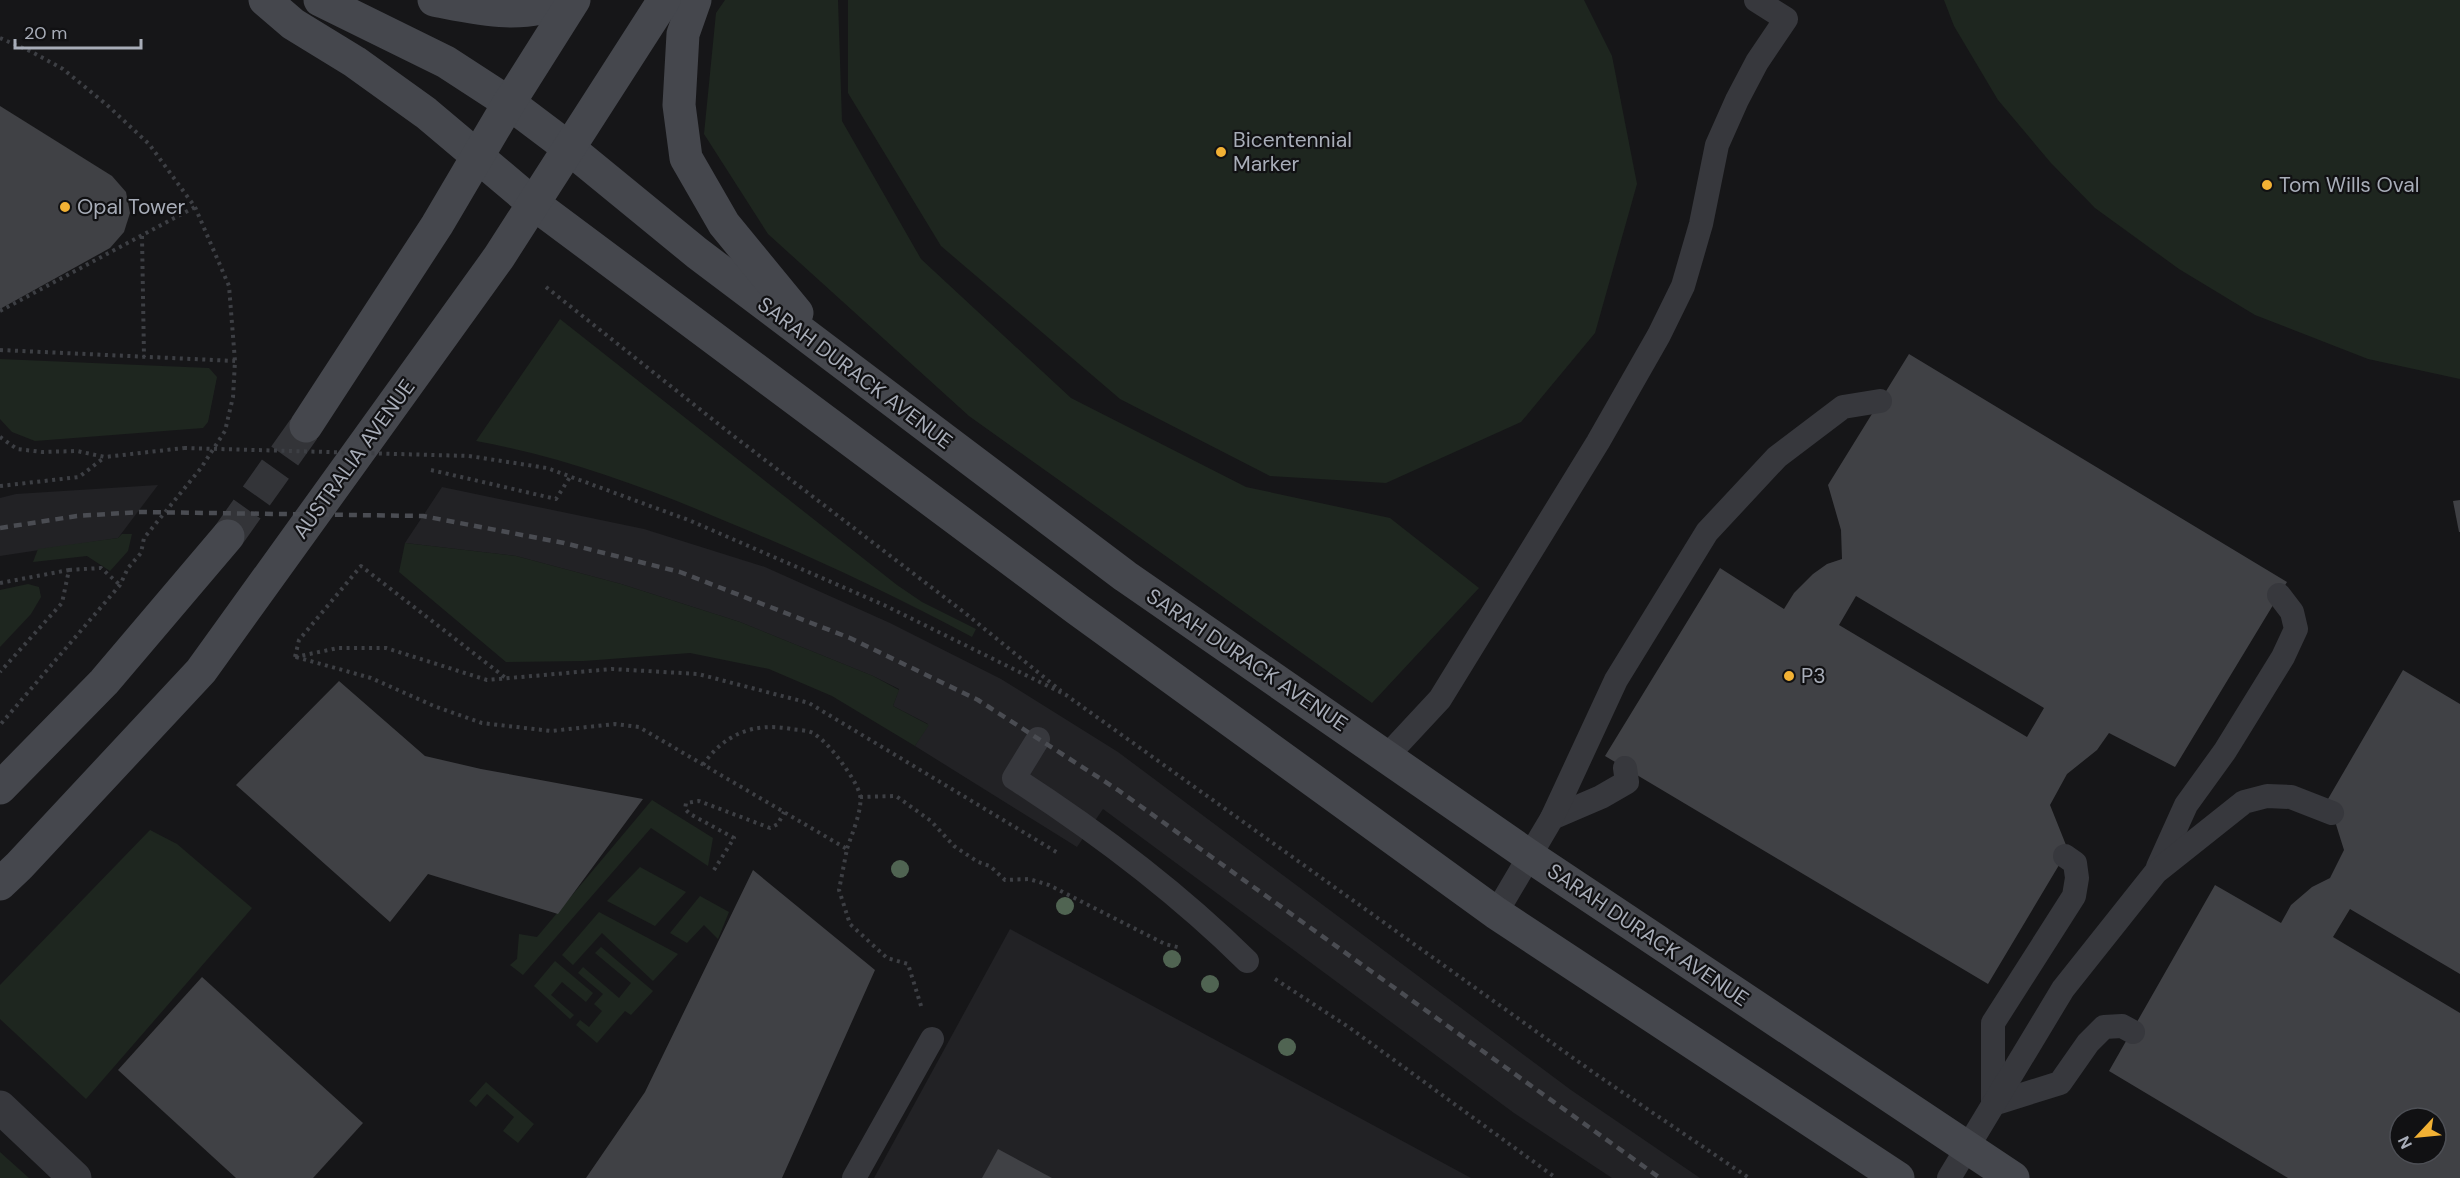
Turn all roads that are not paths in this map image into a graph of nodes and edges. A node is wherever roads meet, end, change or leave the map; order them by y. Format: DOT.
graph roads {
  1 [pos="266,0"];
  2 [pos="320,0"];
  3 [pos="434,0"];
  4 [pos="563,0"];
  5 [pos="574,0"];
  6 [pos="664,0"];
  7 [pos="695,0"];
  8 [pos="1756,0"];
  9 [pos="509,103"];
  10 [pos="570,149"];
  11 [pos="477,156"];
  12 [pos="534,204"];
  13 [pos="828,352"];
  14 [pos="1880,401"];
  15 [pos="306,426"];
  16 [pos="228,536"];
  17 [pos="2279,595"];
  18 [pos="1038,739"];
  19 [pos="1388,756"];
  20 [pos="1625,768"];
  21 [pos="0,788"];
  22 [pos="2332,813"];
  23 [pos="1552,818"];
  24 [pos="1528,855"];
  25 [pos="2065,856"];
  26 [pos="2156,872"];
  27 [pos="0,884"];
  28 [pos="1496,913"];
  29 [pos="1246,961"];
  30 [pos="2133,1032"];
  31 [pos="932,1039"];
  32 [pos="1993,1104"];
  33 [pos="0,1107"];
  34 [pos="1968,1149"];
  35 [pos="75,1178"];
  36 [pos="854,1178"];
  37 [pos="1898,1178"];
  38 [pos="1949,1178"];
  39 [pos="2013,1178"];
  1 -- 11 [label="street"];
  2 -- 9 [label="street, SARAH DURACK AVENUE"];
  3 -- 4 [label="street"];
  5 -- 9 [label="street"];
  6 -- 10 [label="street, AUSTRALIA AVENUE"];
  7 -- 13 [label="street"];
  8 -- 19 [label="lane"];
  9 -- 10 [label="street, SARAH DURACK AVENUE"];
  9 -- 11 [label="street"];
  10 -- 12 [label="street, AUSTRALIA AVENUE"];
  10 -- 13 [label="street, SARAH DURACK AVENUE"];
  11 -- 12 [label="street"];
  11 -- 15 [label="street"];
  12 -- 27 [label="street, AUSTRALIA AVENUE"];
  12 -- 28 [label="street"];
  13 -- 19 [label="street, SARAH DURACK AVENUE"];
  14 -- 23 [label="lane"];
  16 -- 21 [label="street"];
  17 -- 26 [label="lane"];
  18 -- 29 [label="lane"];
  19 -- 24 [label="street, SARAH DURACK AVENUE"];
  20 -- 23 [label="lane"];
  22 -- 26 [label="lane"];
  23 -- 24 [label="lane"];
  24 -- 28 [label="lane"];
  24 -- 34 [label="street, SARAH DURACK AVENUE"];
  25 -- 32 [label="lane"];
  26 -- 32 [label="lane"];
  28 -- 37 [label="street"];
  30 -- 32 [label="lane"];
  31 -- 36 [label="lane"];
  32 -- 34 [label="lane"];
  33 -- 35 [label="street"];
  34 -- 38 [label="lane"];
  34 -- 39 [label="street, SARAH DURACK AVENUE"];
}
